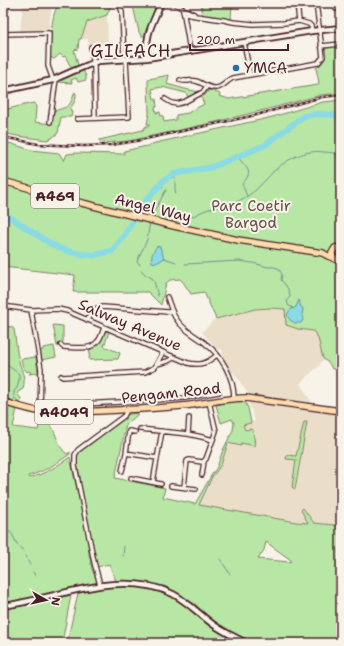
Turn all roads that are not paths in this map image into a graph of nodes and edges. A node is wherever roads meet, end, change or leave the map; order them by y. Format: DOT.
graph roads {
  1 [pos="8,3"];
  2 [pos="119,3"];
  3 [pos="161,3"];
  4 [pos="174,3"];
  5 [pos="297,3"];
  6 [pos="316,3"];
  7 [pos="335,3"];
  8 [pos="336,9"];
  9 [pos="196,15"];
  10 [pos="3,17"];
  11 [pos="299,21"];
  12 [pos="341,28"];
  13 [pos="320,30"];
  14 [pos="312,31"];
  15 [pos="3,34"];
  16 [pos="244,42"];
  17 [pos="341,44"];
  18 [pos="91,46"];
  19 [pos="321,46"];
  20 [pos="190,51"];
  21 [pos="147,58"];
  22 [pos="125,59"];
  23 [pos="94,63"];
  24 [pos="250,75"];
  25 [pos="54,79"];
  26 [pos="180,80"];
  27 [pos="208,86"];
  28 [pos="3,91"];
  29 [pos="165,99"];
  30 [pos="95,118"];
  31 [pos="77,119"];
  32 [pos="50,122"];
  33 [pos="3,181"];
  34 [pos="340,247"];
  35 [pos="333,251"];
  36 [pos="323,253"];
  37 [pos="338,260"];
  38 [pos="167,297"];
  39 [pos="3,306"];
  40 [pos="31,310"];
  41 [pos="172,311"];
  42 [pos="87,320"];
  43 [pos="104,328"];
  44 [pos="62,347"];
  45 [pos="163,352"];
  46 [pos="217,355"];
  47 [pos="175,357"];
  48 [pos="157,364"];
  49 [pos="62,378"];
  50 [pos="219,392"];
  51 [pos="234,398"];
  52 [pos="140,401"];
  53 [pos="3,402"];
  54 [pos="209,402"];
  55 [pos="63,405"];
  56 [pos="126,410"];
  57 [pos="141,410"];
  58 [pos="341,411"];
  59 [pos="40,412"];
  60 [pos="190,418"];
  61 [pos="140,428"];
  62 [pos="162,431"];
  63 [pos="134,432"];
  64 [pos="188,434"];
  65 [pos="213,440"];
  66 [pos="126,453"];
  67 [pos="157,458"];
  68 [pos="204,461"];
  69 [pos="122,471"];
  70 [pos="202,475"];
  71 [pos="131,478"];
  72 [pos="153,482"];
  73 [pos="162,484"];
  74 [pos="172,486"];
  75 [pos="184,488"];
  76 [pos="196,489"];
  77 [pos="100,585"];
  78 [pos="3,606"];
  79 [pos="246,643"];
  1 -- 10 [label="street"];
  2 -- 22 [label="street"];
  3 -- 21 [label="street"];
  4 -- 9 [label="street"];
  5 -- 11 [label="street"];
  6 -- 13 [label="street"];
  7 -- 8 [label="street"];
  11 -- 14 [label="street"];
  11 -- 20 [label="street"];
  12 -- 13 [label="street"];
  13 -- 14 [label="street"];
  13 -- 19 [label="street"];
  14 -- 16 [label="street"];
  15 -- 25 [label="street"];
  16 -- 20 [label="street"];
  16 -- 24 [label="street"];
  17 -- 19 [label="street"];
  18 -- 23 [label="street"];
  19 -- 24 [label="street"];
  20 -- 21 [label="street"];
  21 -- 22 [label="street"];
  22 -- 23 [label="street"];
  22 -- 30 [label="street"];
  23 -- 25 [label="street"];
  23 -- 30 [label="street"];
  24 -- 27 [label="street"];
  25 -- 28 [label="street"];
  25 -- 32 [label="street"];
  26 -- 27 [label="street"];
  27 -- 29 [label="street"];
  30 -- 31 [label="street"];
  33 -- 36 [label="main road, Angel Way / A469"];
  34 -- 35 [label="main road, A469"];
  35 -- 36 [label="main road, Angel Way / A469"];
  35 -- 37 [label="main road, A469"];
  36 -- 37 [label="main road, Angel Way / A469"];
  38 -- 41 [label="street"];
  39 -- 40 [label="street, Salway Avenue"];
  40 -- 42 [label="street, Salway Avenue"];
  40 -- 59 [label="street"];
  41 -- 42 [label="street"];
  41 -- 46 [label="street"];
  42 -- 43 [label="street, Salway Avenue"];
  43 -- 44 [label="street"];
  43 -- 45 [label="street, Salway Avenue"];
  45 -- 47 [label="street, Salway Avenue"];
  45 -- 48 [label="street"];
  46 -- 47 [label="street, Salway Avenue"];
  46 -- 51 [label="street"];
  47 -- 48 [label="street"];
  48 -- 49 [label="street"];
  50 -- 52 [label="street"];
  51 -- 54 [label="main road, Pengam Road / A4049"];
  51 -- 58 [label="main road, Pengam Road / A4049"];
  52 -- 55 [label="street"];
  52 -- 57 [label="street"];
  53 -- 59 [label="main road, Pengam Road / A4049"];
  54 -- 57 [label="main road, Pengam Road / A4049"];
  54 -- 65 [label="street"];
  56 -- 57 [label="main road, Pengam Road / A4049"];
  56 -- 59 [label="main road, Pengam Road / A4049"];
  56 -- 77 [label="street"];
  60 -- 64 [label="street"];
  61 -- 62 [label="street"];
  62 -- 64 [label="street"];
  62 -- 67 [label="street"];
  63 -- 66 [label="street"];
  64 -- 65 [label="street"];
  65 -- 68 [label="street"];
  66 -- 67 [label="street"];
  66 -- 69 [label="street"];
  67 -- 72 [label="street"];
  68 -- 70 [label="street"];
  68 -- 75 [label="street"];
  71 -- 72 [label="street"];
  72 -- 73 [label="street"];
  74 -- 75 [label="street"];
  75 -- 76 [label="street"];
  77 -- 78 [label="street"];
  77 -- 79 [label="street"];
}
